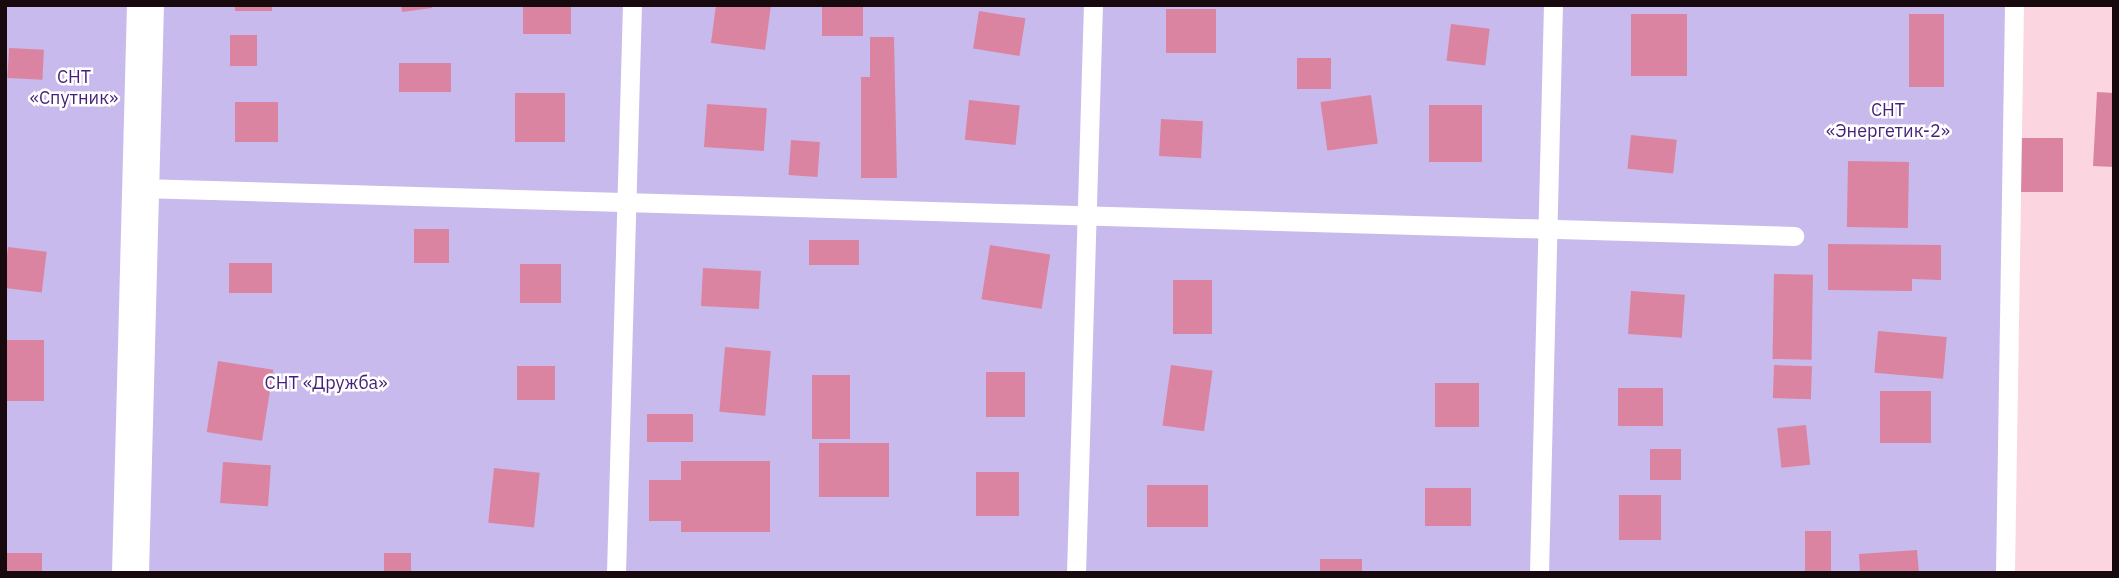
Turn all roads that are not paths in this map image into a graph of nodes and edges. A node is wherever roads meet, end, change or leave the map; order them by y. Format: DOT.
graph roads {
  1 [pos="145,5"];
  2 [pos="632,5"];
  3 [pos="1093,5"];
  4 [pos="1553,5"];
  5 [pos="2014,5"];
  6 [pos="140,188"];
  7 [pos="626,202"];
  8 [pos="1085,215"];
  9 [pos="1547,229"];
  10 [pos="1794,236"];
  11 [pos="130,573"];
  12 [pos="615,573"];
  13 [pos="1076,573"];
  14 [pos="1539,573"];
  15 [pos="2005,573"];
  1 -- 6 [label="street"];
  2 -- 7 [label="lane"];
  3 -- 8 [label="lane"];
  4 -- 9 [label="lane"];
  5 -- 15 [label="lane"];
  6 -- 7 [label="lane"];
  6 -- 11 [label="street"];
  7 -- 8 [label="lane"];
  7 -- 12 [label="lane"];
  8 -- 9 [label="lane"];
  8 -- 13 [label="lane"];
  9 -- 10 [label="lane"];
  9 -- 14 [label="lane"];
}
